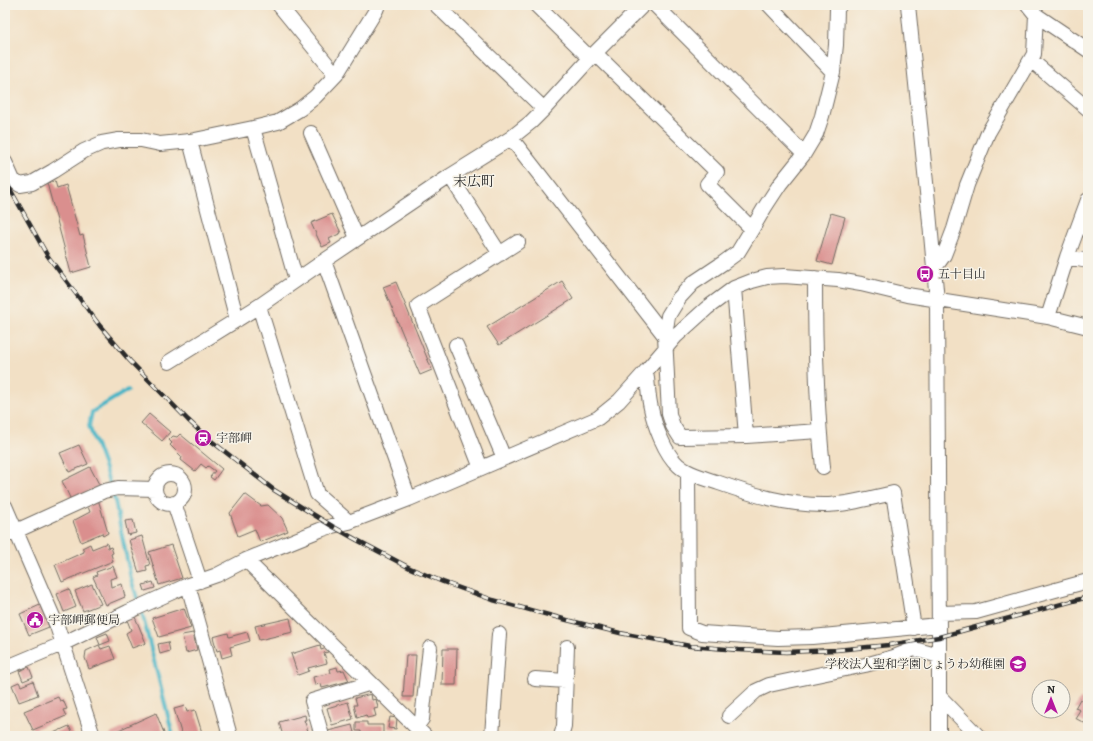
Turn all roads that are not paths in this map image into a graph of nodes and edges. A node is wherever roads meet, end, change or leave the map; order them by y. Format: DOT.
graph roads {
  1 [pos="279,5"];
  2 [pos="378,5"];
  3 [pos="436,5"];
  4 [pos="536,5"];
  5 [pos="644,5"];
  6 [pos="655,5"];
  7 [pos="769,5"];
  8 [pos="840,5"];
  9 [pos="908,5"];
  10 [pos="1032,10"];
  11 [pos="1088,50"];
  12 [pos="592,55"];
  13 [pos="1031,60"];
  14 [pos="833,72"];
  15 [pos="336,75"];
  16 [pos="544,109"];
  17 [pos="1088,109"];
  18 [pos="253,128"];
  19 [pos="310,133"];
  20 [pos="511,138"];
  21 [pos="190,140"];
  22 [pos="804,154"];
  23 [pos="5,162"];
  24 [pos="450,176"];
  25 [pos="1088,200"];
  26 [pos="752,229"];
  27 [pos="357,238"];
  28 [pos="518,242"];
  29 [pos="500,254"];
  30 [pos="1067,256"];
  31 [pos="324,260"];
  32 [pos="1088,261"];
  33 [pos="934,269"];
  34 [pos="815,278"];
  35 [pos="296,280"];
  36 [pos="734,288"];
  37 [pos="937,301"];
  38 [pos="259,306"];
  39 [pos="1048,318"];
  40 [pos="237,320"];
  41 [pos="1088,327"];
  42 [pos="665,342"];
  43 [pos="456,345"];
  44 [pos="169,362"];
  45 [pos="646,371"];
  46 [pos="819,431"];
  47 [pos="746,436"];
  48 [pos="504,458"];
  49 [pos="823,467"];
  50 [pos="481,468"];
  51 [pos="688,472"];
  52 [pos="155,489"];
  53 [pos="409,499"];
  54 [pos="174,503"];
  55 [pos="5,506"];
  56 [pos="349,522"];
  57 [pos="10,533"];
  58 [pos="246,560"];
  59 [pos="1088,581"];
  60 [pos="194,583"];
  61 [pos="939,619"];
  62 [pos="914,628"];
  63 [pos="499,634"];
  64 [pos="62,644"];
  65 [pos="568,647"];
  66 [pos="430,648"];
  67 [pos="939,656"];
  68 [pos="5,668"];
  69 [pos="535,679"];
  70 [pos="566,681"];
  71 [pos="371,683"];
  72 [pos="939,696"];
  73 [pos="729,716"];
  74 [pos="421,731"];
  75 [pos="93,736"];
  76 [pos="230,736"];
  77 [pos="322,736"];
  78 [pos="492,736"];
  79 [pos="561,736"];
  80 [pos="939,736"];
  81 [pos="978,736"];
  1 -- 15 [label="street"];
  2 -- 15 [label="street"];
  3 -- 16 [label="street"];
  4 -- 12 [label="street"];
  5 -- 12 [label="street"];
  6 -- 22 [label="street"];
  7 -- 14 [label="street"];
  8 -- 14 [label="street"];
  9 -- 33 [label="street"];
  10 -- 11 [label="street"];
  10 -- 13 [label="street"];
  12 -- 16 [label="street"];
  12 -- 26 [label="street"];
  13 -- 17 [label="street"];
  13 -- 33 [label="street"];
  14 -- 22 [label="street"];
  15 -- 18 [label="street"];
  16 -- 20 [label="street"];
  18 -- 21 [label="street"];
  18 -- 35 [label="street"];
  19 -- 27 [label="street"];
  20 -- 24 [label="street"];
  20 -- 42 [label="street"];
  21 -- 23 [label="street"];
  21 -- 40 [label="street"];
  22 -- 26 [label="street"];
  24 -- 27 [label="street"];
  24 -- 29 [label="street"];
  25 -- 30 [label="street"];
  26 -- 42 [label="street"];
  27 -- 31 [label="street"];
  28 -- 29 [label="street"];
  29 -- 50 [label="street"];
  30 -- 32 [label="street"];
  30 -- 39 [label="street"];
  31 -- 35 [label="street"];
  31 -- 53 [label="street"];
  33 -- 37 [label="street"];
  34 -- 36 [label="street"];
  34 -- 37 [label="street"];
  34 -- 46 [label="street"];
  35 -- 38 [label="street"];
  36 -- 42 [label="street"];
  36 -- 47 [label="street"];
  37 -- 39 [label="street"];
  37 -- 61 [label="street"];
  38 -- 40 [label="street"];
  38 -- 56 [label="street"];
  39 -- 41 [label="street"];
  40 -- 44 [label="street"];
  42 -- 45 [label="street"];
  42 -- 47 [label="street"];
  43 -- 48 [label="street"];
  45 -- 48 [label="street"];
  45 -- 51 [label="street"];
  46 -- 47 [label="street"];
  46 -- 49 [label="street"];
  48 -- 50 [label="street"];
  50 -- 53 [label="street"];
  51 -- 62 [label="street"];
  51 -- 62 [label="street"];
  52 -- 54 [label="street"];
  52 -- 54 [label="street"];
  52 -- 57 [label="street"];
  53 -- 56 [label="street"];
  54 -- 60 [label="street"];
  55 -- 57 [label="street"];
  56 -- 58 [label="street"];
  57 -- 64 [label="street"];
  58 -- 60 [label="street"];
  58 -- 71 [label="street"];
  59 -- 61 [label="street"];
  60 -- 64 [label="street"];
  60 -- 76 [label="street"];
  61 -- 62 [label="street"];
  61 -- 67 [label="street"];
  63 -- 78 [label="street"];
  64 -- 68 [label="street"];
  64 -- 75 [label="street"];
  65 -- 70 [label="street"];
  66 -- 74 [label="street"];
  67 -- 72 [label="street"];
  67 -- 73 [label="street"];
  69 -- 70 [label="street"];
  70 -- 79 [label="street"];
  71 -- 74 [label="street"];
  71 -- 77 [label="street"];
  72 -- 80 [label="street"];
  72 -- 81 [label="street"];
}
